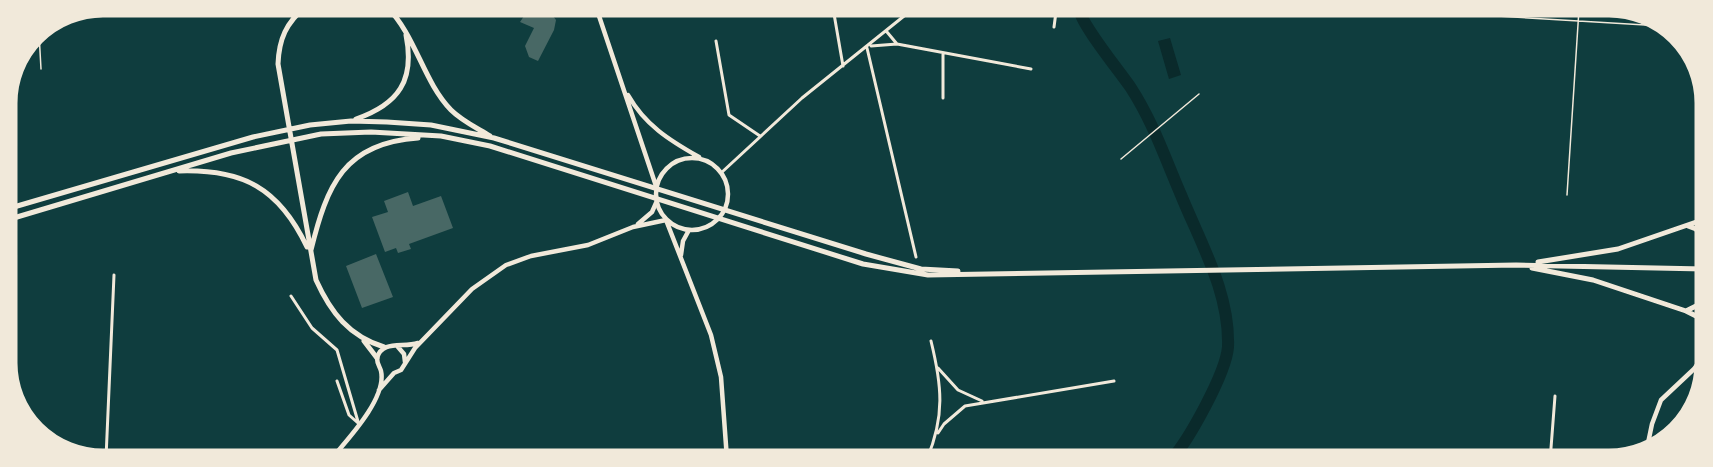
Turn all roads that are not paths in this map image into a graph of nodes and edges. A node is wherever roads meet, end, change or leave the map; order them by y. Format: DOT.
graph roads {
  1 [pos="293,17"];
  2 [pos="395,17"];
  3 [pos="600,17"];
  4 [pos="835,17"];
  5 [pos="904,17"];
  6 [pos="1055,17"];
  7 [pos="1054,27"];
  8 [pos="405,30"];
  9 [pos="887,32"];
  10 [pos="716,41"];
  11 [pos="897,44"];
  12 [pos="868,47"];
  13 [pos="943,53"];
  14 [pos="843,66"];
  15 [pos="1031,69"];
  16 [pos="622,85"];
  17 [pos="943,98"];
  18 [pos="351,121"];
  19 [pos="441,136"];
  20 [pos="761,136"];
  21 [pos="494,138"];
  22 [pos="704,160"];
  23 [pos="171,171"];
  24 [pos="721,173"];
  25 [pos="656,186"];
  26 [pos="656,203"];
  27 [pos="17,206"];
  28 [pos="17,217"];
  29 [pos="666,220"];
  30 [pos="1696,223"];
  31 [pos="1688,226"];
  32 [pos="633,227"];
  33 [pos="1696,229"];
  34 [pos="690,230"];
  35 [pos="310,254"];
  36 [pos="916,257"];
  37 [pos="681,258"];
  38 [pos="1516,265"];
  39 [pos="1696,268"];
  40 [pos="996,273"];
  41 [pos="114,275"];
  42 [pos="291,296"];
  43 [pos="1696,306"];
  44 [pos="1686,311"];
  45 [pos="1696,316"];
  46 [pos="361,338"];
  47 [pos="931,341"];
  48 [pos="420,342"];
  49 [pos="384,347"];
  50 [pos="398,347"];
  51 [pos="377,358"];
  52 [pos="405,362"];
  53 [pos="1696,366"];
  54 [pos="937,367"];
  55 [pos="381,370"];
  56 [pos="394,374"];
  57 [pos="337,381"];
  58 [pos="1114,381"];
  59 [pos="379,390"];
  60 [pos="1555,396"];
  61 [pos="984,402"];
  62 [pos="359,425"];
  63 [pos="938,432"];
  64 [pos="1648,441"];
  65 [pos="106,450"];
  66 [pos="339,450"];
  67 [pos="727,450"];
  68 [pos="931,450"];
  69 [pos="1551,450"];
  1 -- 35 [label="highway"];
  2 -- 8 [label="highway"];
  3 -- 16 [label="main road"];
  4 -- 14 [label="street"];
  5 -- 9 [label="street"];
  6 -- 7 [label="street"];
  8 -- 18 [label="highway"];
  8 -- 21 [label="highway"];
  9 -- 11 [label="street"];
  9 -- 12 [label="street"];
  10 -- 20 [label="street"];
  11 -- 12 [label="street"];
  11 -- 13 [label="street"];
  12 -- 14 [label="street"];
  12 -- 36 [label="street"];
  13 -- 15 [label="street"];
  13 -- 17 [label="street"];
  14 -- 20 [label="street"];
  16 -- 22 [label="main road"];
  16 -- 25 [label="main road"];
  18 -- 21 [label="highway"];
  18 -- 27 [label="highway"];
  19 -- 23 [label="highway"];
  19 -- 35 [label="highway"];
  19 -- 40 [label="highway"];
  20 -- 24 [label="street"];
  21 -- 40 [label="highway"];
  22 -- 24 [label="main road"];
  22 -- 25 [label="main road"];
  23 -- 28 [label="highway"];
  23 -- 35 [label="highway"];
  24 -- 34 [label="main road"];
  25 -- 26 [label="main road"];
  26 -- 29 [label="main road"];
  26 -- 32 [label="main road"];
  29 -- 32 [label="main road"];
  29 -- 34 [label="main road"];
  29 -- 37 [label="main road"];
  30 -- 31 [label="highway"];
  31 -- 33 [label="highway"];
  31 -- 38 [label="highway"];
  32 -- 48 [label="main road"];
  34 -- 37 [label="main road"];
  35 -- 46 [label="highway"];
  37 -- 67 [label="main road"];
  38 -- 39 [label="highway"];
  38 -- 40 [label="highway"];
  38 -- 44 [label="highway"];
  41 -- 65 [label="street"];
  42 -- 62 [label="street"];
  43 -- 44 [label="highway"];
  44 -- 45 [label="highway"];
  46 -- 49 [label="highway"];
  46 -- 51 [label="highway"];
  47 -- 54 [label="street"];
  48 -- 50 [label="main road"];
  48 -- 52 [label="main road"];
  49 -- 50 [label="main road"];
  49 -- 51 [label="main road"];
  50 -- 52 [label="main road"];
  51 -- 55 [label="main road"];
  52 -- 56 [label="main road"];
  53 -- 64 [label="main road"];
  54 -- 61 [label="street"];
  54 -- 63 [label="street"];
  55 -- 56 [label="main road"];
  55 -- 59 [label="main road"];
  56 -- 59 [label="main road"];
  57 -- 62 [label="street"];
  58 -- 61 [label="street"];
  59 -- 62 [label="main road"];
  60 -- 69 [label="street"];
  61 -- 63 [label="street"];
  62 -- 66 [label="main road"];
  63 -- 68 [label="street"];
}
